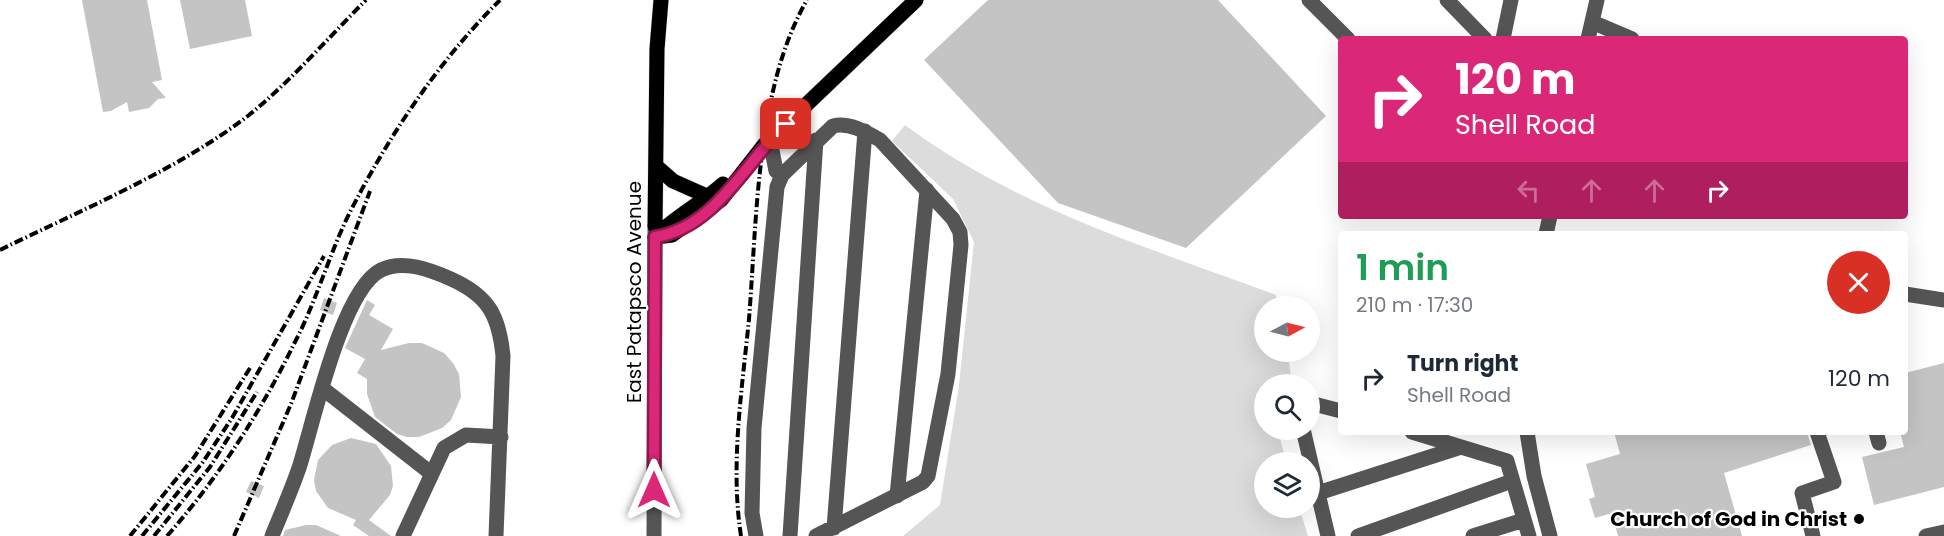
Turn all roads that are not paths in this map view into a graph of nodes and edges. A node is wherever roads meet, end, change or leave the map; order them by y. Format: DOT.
graph roads {
  1 [pos="650,0"];
  2 [pos="661,0"];
  3 [pos="916,0"];
  4 [pos="1309,0"];
  5 [pos="1447,0"];
  6 [pos="1511,0"];
  7 [pos="1597,0"];
  8 [pos="1592,22"];
  9 [pos="1345,36"];
  10 [pos="1482,36"];
  11 [pos="1504,36"];
  12 [pos="1589,36"];
  13 [pos="1624,36"];
  14 [pos="657,49"];
  15 [pos="865,131"];
  16 [pos="770,140"];
  17 [pos="816,140"];
  18 [pos="657,167"];
  19 [pos="745,169"];
  20 [pos="782,175"];
  21 [pos="927,190"];
  22 [pos="709,198"];
  23 [pos="655,232"];
  24 [pos="1908,294"];
  25 [pos="1944,300"];
  26 [pos="322,388"];
  27 [pos="1320,406"];
  28 [pos="1338,410"];
  29 [pos="1422,435"];
  30 [pos="1527,435"];
  31 [pos="1818,435"];
  32 [pos="501,437"];
  33 [pos="1461,447"];
  34 [pos="432,474"];
  35 [pos="1512,481"];
  36 [pos="1320,492"];
  37 [pos="897,496"];
  38 [pos="1320,502"];
  39 [pos="1524,520"];
  40 [pos="834,528"];
  41 [pos="1944,532"];
  42 [pos="272,536"];
  43 [pos="403,536"];
  44 [pos="495,536"];
  45 [pos="654,536"];
  46 [pos="756,536"];
  47 [pos="790,536"];
  48 [pos="816,536"];
  49 [pos="1328,536"];
  50 [pos="1359,536"];
  51 [pos="1473,536"];
  52 [pos="1529,536"];
  53 [pos="1550,536"];
  54 [pos="1813,536"];
  55 [pos="1926,536"];
  1 -- 14 [label="main road, East Patapsco Avenue"];
  2 -- 14 [label="main road, East Patapsco Avenue"];
  3 -- 16 [label="main road"];
  4 -- 9 [label="street"];
  5 -- 10 [label="street"];
  6 -- 11 [label="street"];
  7 -- 8 [label="street"];
  8 -- 12 [label="street"];
  8 -- 13 [label="street"];
  14 -- 18 [label="main road, East Patapsco Avenue"];
  15 -- 17 [label="street"];
  15 -- 21 [label="street"];
  15 -- 40 [label="street"];
  16 -- 19 [label="main road"];
  16 -- 20 [label="street"];
  17 -- 20 [label="street"];
  17 -- 47 [label="street"];
  18 -- 22 [label="main road"];
  18 -- 23 [label="main road, East Patapsco Avenue"];
  19 -- 22 [label="main road"];
  19 -- 23 [label="main road"];
  20 -- 46 [label="street"];
  21 -- 37 [label="street"];
  21 -- 37 [label="street"];
  22 -- 23 [label="main road"];
  23 -- 45 [label="street, East Patapsco Avenue"];
  24 -- 25 [label="street"];
  26 -- 32 [label="street"];
  26 -- 34 [label="street"];
  26 -- 42 [label="street"];
  27 -- 28 [label="street"];
  29 -- 33 [label="street"];
  30 -- 53 [label="street"];
  31 -- 54 [label="street"];
  32 -- 34 [label="street"];
  32 -- 44 [label="street"];
  33 -- 35 [label="street"];
  33 -- 36 [label="street"];
  34 -- 43 [label="street"];
  35 -- 39 [label="street"];
  35 -- 50 [label="street"];
  37 -- 40 [label="street"];
  38 -- 49 [label="street"];
  39 -- 51 [label="street"];
  39 -- 52 [label="street"];
  40 -- 48 [label="street"];
  41 -- 55 [label="street"];
}
